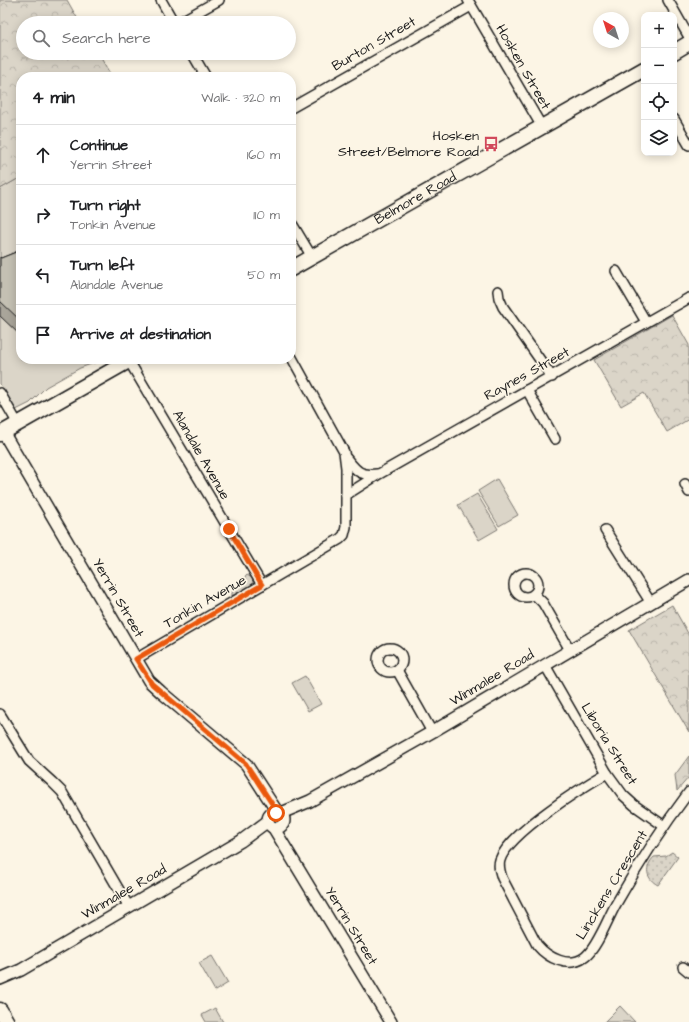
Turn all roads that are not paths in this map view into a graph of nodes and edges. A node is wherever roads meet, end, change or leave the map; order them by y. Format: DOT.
graph roads {
  1 [pos="161,0"];
  2 [pos="219,0"];
  3 [pos="668,0"];
  4 [pos="469,3"];
  5 [pos="170,16"];
  6 [pos="190,16"];
  7 [pos="689,37"];
  8 [pos="689,43"];
  9 [pos="677,50"];
  10 [pos="196,60"];
  11 [pos="641,71"];
  12 [pos="203,72"];
  13 [pos="296,105"];
  14 [pos="675,120"];
  15 [pos="542,127"];
  16 [pos="689,145"];
  17 [pos="296,230"];
  18 [pos="312,257"];
  19 [pos="296,266"];
  20 [pos="616,271"];
  21 [pos="498,291"];
  22 [pos="689,298"];
  23 [pos="646,322"];
  24 [pos="124,364"];
  25 [pos="133,364"];
  26 [pos="296,364"];
  27 [pos="552,377"];
  28 [pos="527,390"];
  29 [pos="0,393"];
  30 [pos="18,424"];
  31 [pos="1,433"];
  32 [pos="555,439"];
  33 [pos="346,458"];
  34 [pos="379,474"];
  35 [pos="346,495"];
  36 [pos="605,530"];
  37 [pos="689,580"];
  38 [pos="262,585"];
  39 [pos="534,594"];
  40 [pos="651,603"];
  41 [pos="570,650"];
  42 [pos="136,659"];
  43 [pos="545,665"];
  44 [pos="397,670"];
  45 [pos="0,714"];
  46 [pos="432,732"];
  47 [pos="607,773"];
  48 [pos="689,792"];
  49 [pos="276,820"];
  50 [pos="664,826"];
  51 [pos="129,907"];
  52 [pos="21,970"];
  53 [pos="0,978"];
  54 [pos="0,986"];
  55 [pos="0,1010"];
  56 [pos="7,1022"];
  57 [pos="391,1022"];
  1 -- 5 [label="street"];
  2 -- 6 [label="street"];
  3 -- 7 [label="street"];
  4 -- 13 [label="street, Burton Street"];
  4 -- 15 [label="street, Hosken Street"];
  8 -- 9 [label="main road"];
  10 -- 12 [label="street"];
  11 -- 15 [label="main road, Belmore Road"];
  14 -- 16 [label="street"];
  15 -- 18 [label="main road, Belmore Road"];
  17 -- 18 [label="street"];
  18 -- 19 [label="main road, Belmore Road"];
  20 -- 23 [label="street"];
  21 -- 27 [label="street"];
  22 -- 23 [label="street, Raynes Street"];
  23 -- 27 [label="street, Raynes Street"];
  24 -- 30 [label="main road"];
  25 -- 38 [label="street, Alandale Avenue"];
  26 -- 33 [label="street"];
  27 -- 28 [label="street, Raynes Street"];
  28 -- 32 [label="street"];
  28 -- 34 [label="street, Raynes Street"];
  29 -- 30 [label="street"];
  30 -- 31 [label="main road"];
  31 -- 42 [label="street, Yerrin Street"];
  33 -- 34 [label="street"];
  33 -- 35 [label="street, Tonkin Avenue"];
  34 -- 35 [label="street, Raynes Street"];
  35 -- 38 [label="street, Tonkin Avenue"];
  36 -- 40 [label="street"];
  37 -- 40 [label="street, Winmalee Road"];
  38 -- 42 [label="street, Tonkin Avenue"];
  39 -- 41 [label="street"];
  40 -- 41 [label="street, Winmalee Road"];
  41 -- 43 [label="street, Winmalee Road"];
  42 -- 49 [label="street, Yerrin Street"];
  43 -- 46 [label="street, Winmalee Road"];
  43 -- 47 [label="street, Liboria Street"];
  44 -- 46 [label="street"];
  45 -- 51 [label="street"];
  46 -- 49 [label="street, Winmalee Road"];
  47 -- 50 [label="street, Liboria Street"];
  47 -- 50 [label="street, Linckens Crescent"];
  48 -- 50 [label="street"];
  49 -- 51 [label="street, Winmalee Road"];
  49 -- 57 [label="street, Yerrin Street"];
  51 -- 52 [label="street, Winmalee Road"];
  52 -- 53 [label="street, Winmalee Road"];
  52 -- 54 [label="street, Winmalee Road"];
  55 -- 56 [label="main road"];
}
